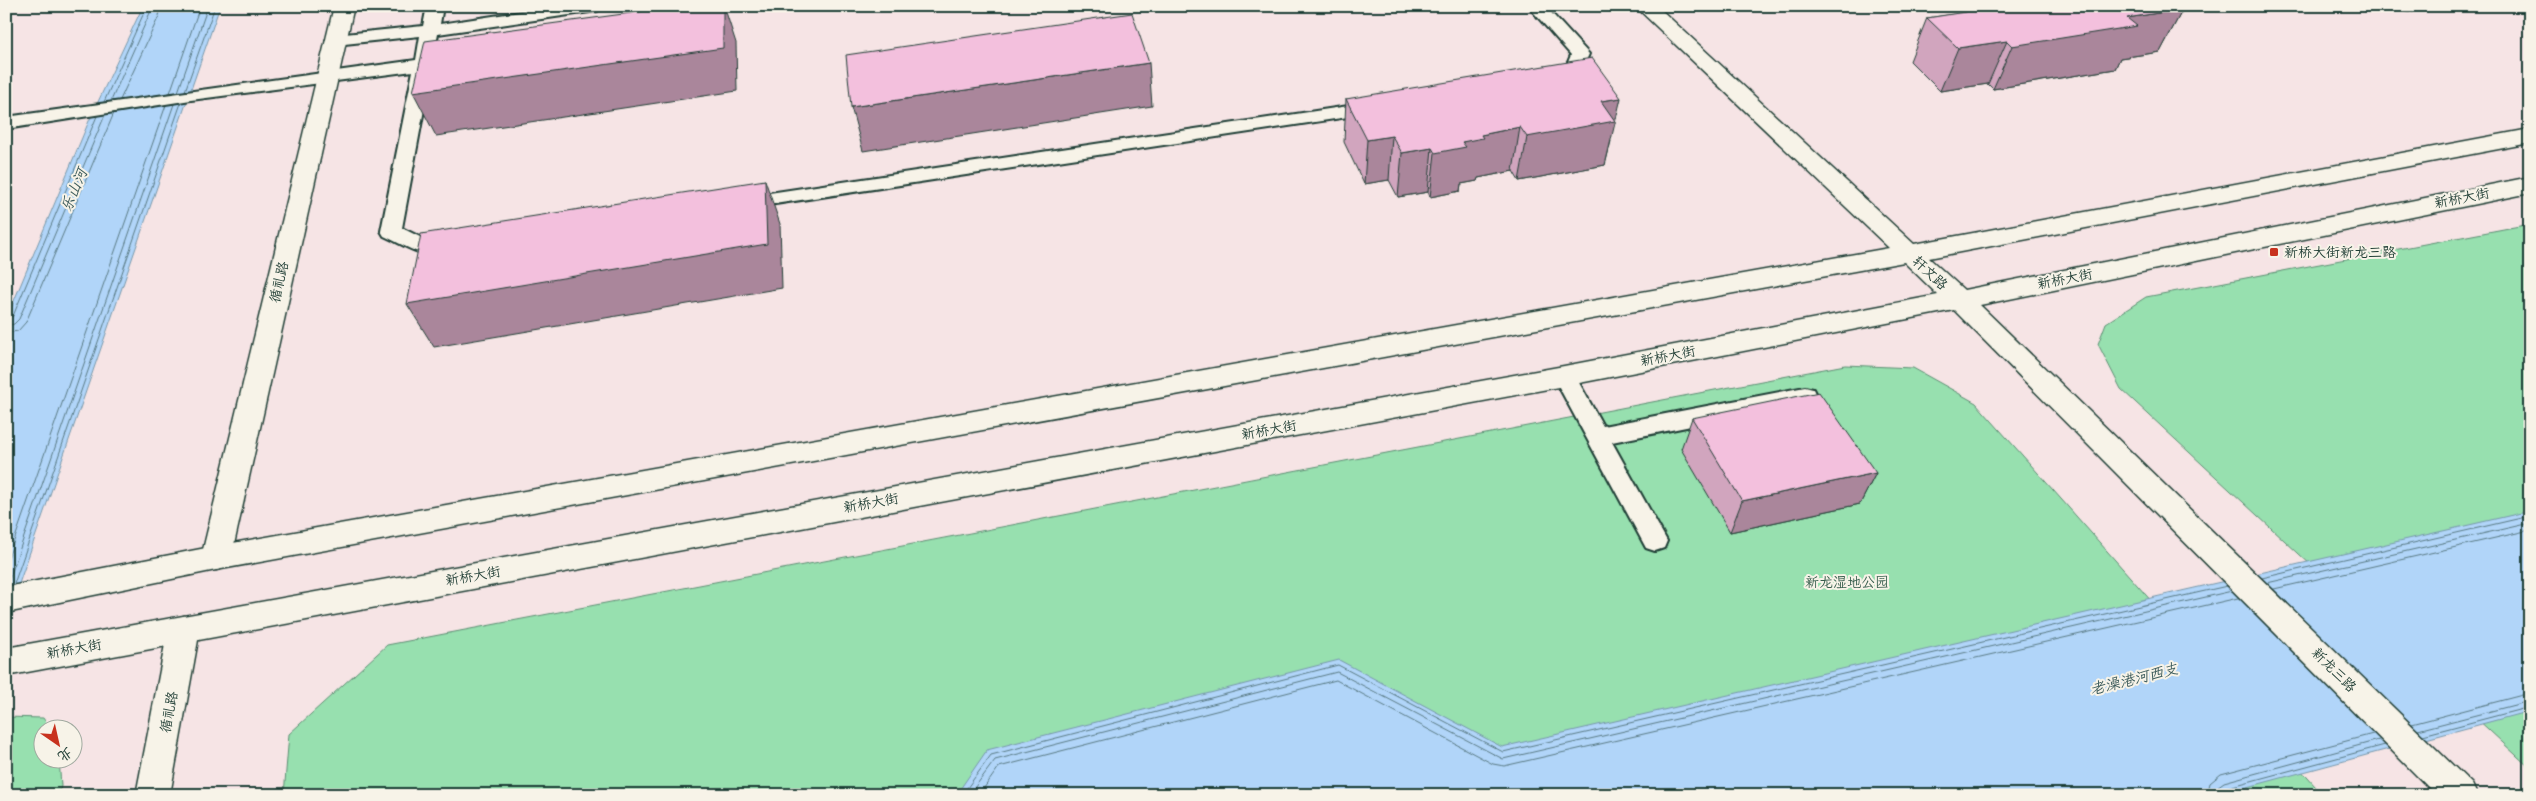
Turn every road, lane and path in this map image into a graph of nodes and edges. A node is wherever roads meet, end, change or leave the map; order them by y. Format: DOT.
graph roads {
  1 [pos="344,6"];
  2 [pos="435,6"];
  3 [pos="598,6"];
  4 [pos="1536,6"];
  5 [pos="1645,6"];
  6 [pos="430,30"];
  7 [pos="335,40"];
  8 [pos="424,64"];
  9 [pos="327,76"];
  10 [pos="1540,83"];
  11 [pos="1393,105"];
  12 [pos="6,123"];
  13 [pos="2530,136"];
  14 [pos="2530,185"];
  15 [pos="725,206"];
  16 [pos="469,244"];
  17 [pos="1909,253"];
  18 [pos="1959,300"];
  19 [pos="1564,376"];
  20 [pos="1805,395"];
  21 [pos="1597,436"];
  22 [pos="1655,541"];
  23 [pos="2208,546"];
  24 [pos="216,558"];
  25 [pos="6,600"];
  26 [pos="184,629"];
  27 [pos="6,662"];
  28 [pos="153,795"];
  29 [pos="2460,795"];
  1 -- 7 [label="street, 循礼路"];
  2 -- 6 [label="lane"];
  3 -- 6 [label="lane"];
  4 -- 10 [label="lane"];
  5 -- 17 [label="street, 轩文路"];
  6 -- 7 [label="lane"];
  6 -- 8 [label="lane"];
  7 -- 9 [label="street, 循礼路"];
  8 -- 9 [label="lane"];
  8 -- 16 [label="lane"];
  9 -- 12 [label="lane"];
  9 -- 24 [label="street, 循礼路"];
  11 -- 15 [label="lane"];
  13 -- 17 [label="street"];
  14 -- 18 [label="street, 新桥大街"];
  17 -- 18 [label="street, 轩文路"];
  17 -- 24 [label="street"];
  18 -- 19 [label="street, 新桥大街"];
  18 -- 23 [label="street, 轩文路"];
  19 -- 21 [label="lane"];
  19 -- 26 [label="street, 新桥大街"];
  20 -- 21 [label="lane"];
  21 -- 22 [label="lane"];
  23 -- 29 [label="street, 新龙三路"];
  24 -- 25 [label="street"];
  26 -- 27 [label="street, 新桥大街"];
  26 -- 28 [label="street, 循礼路"];
}
